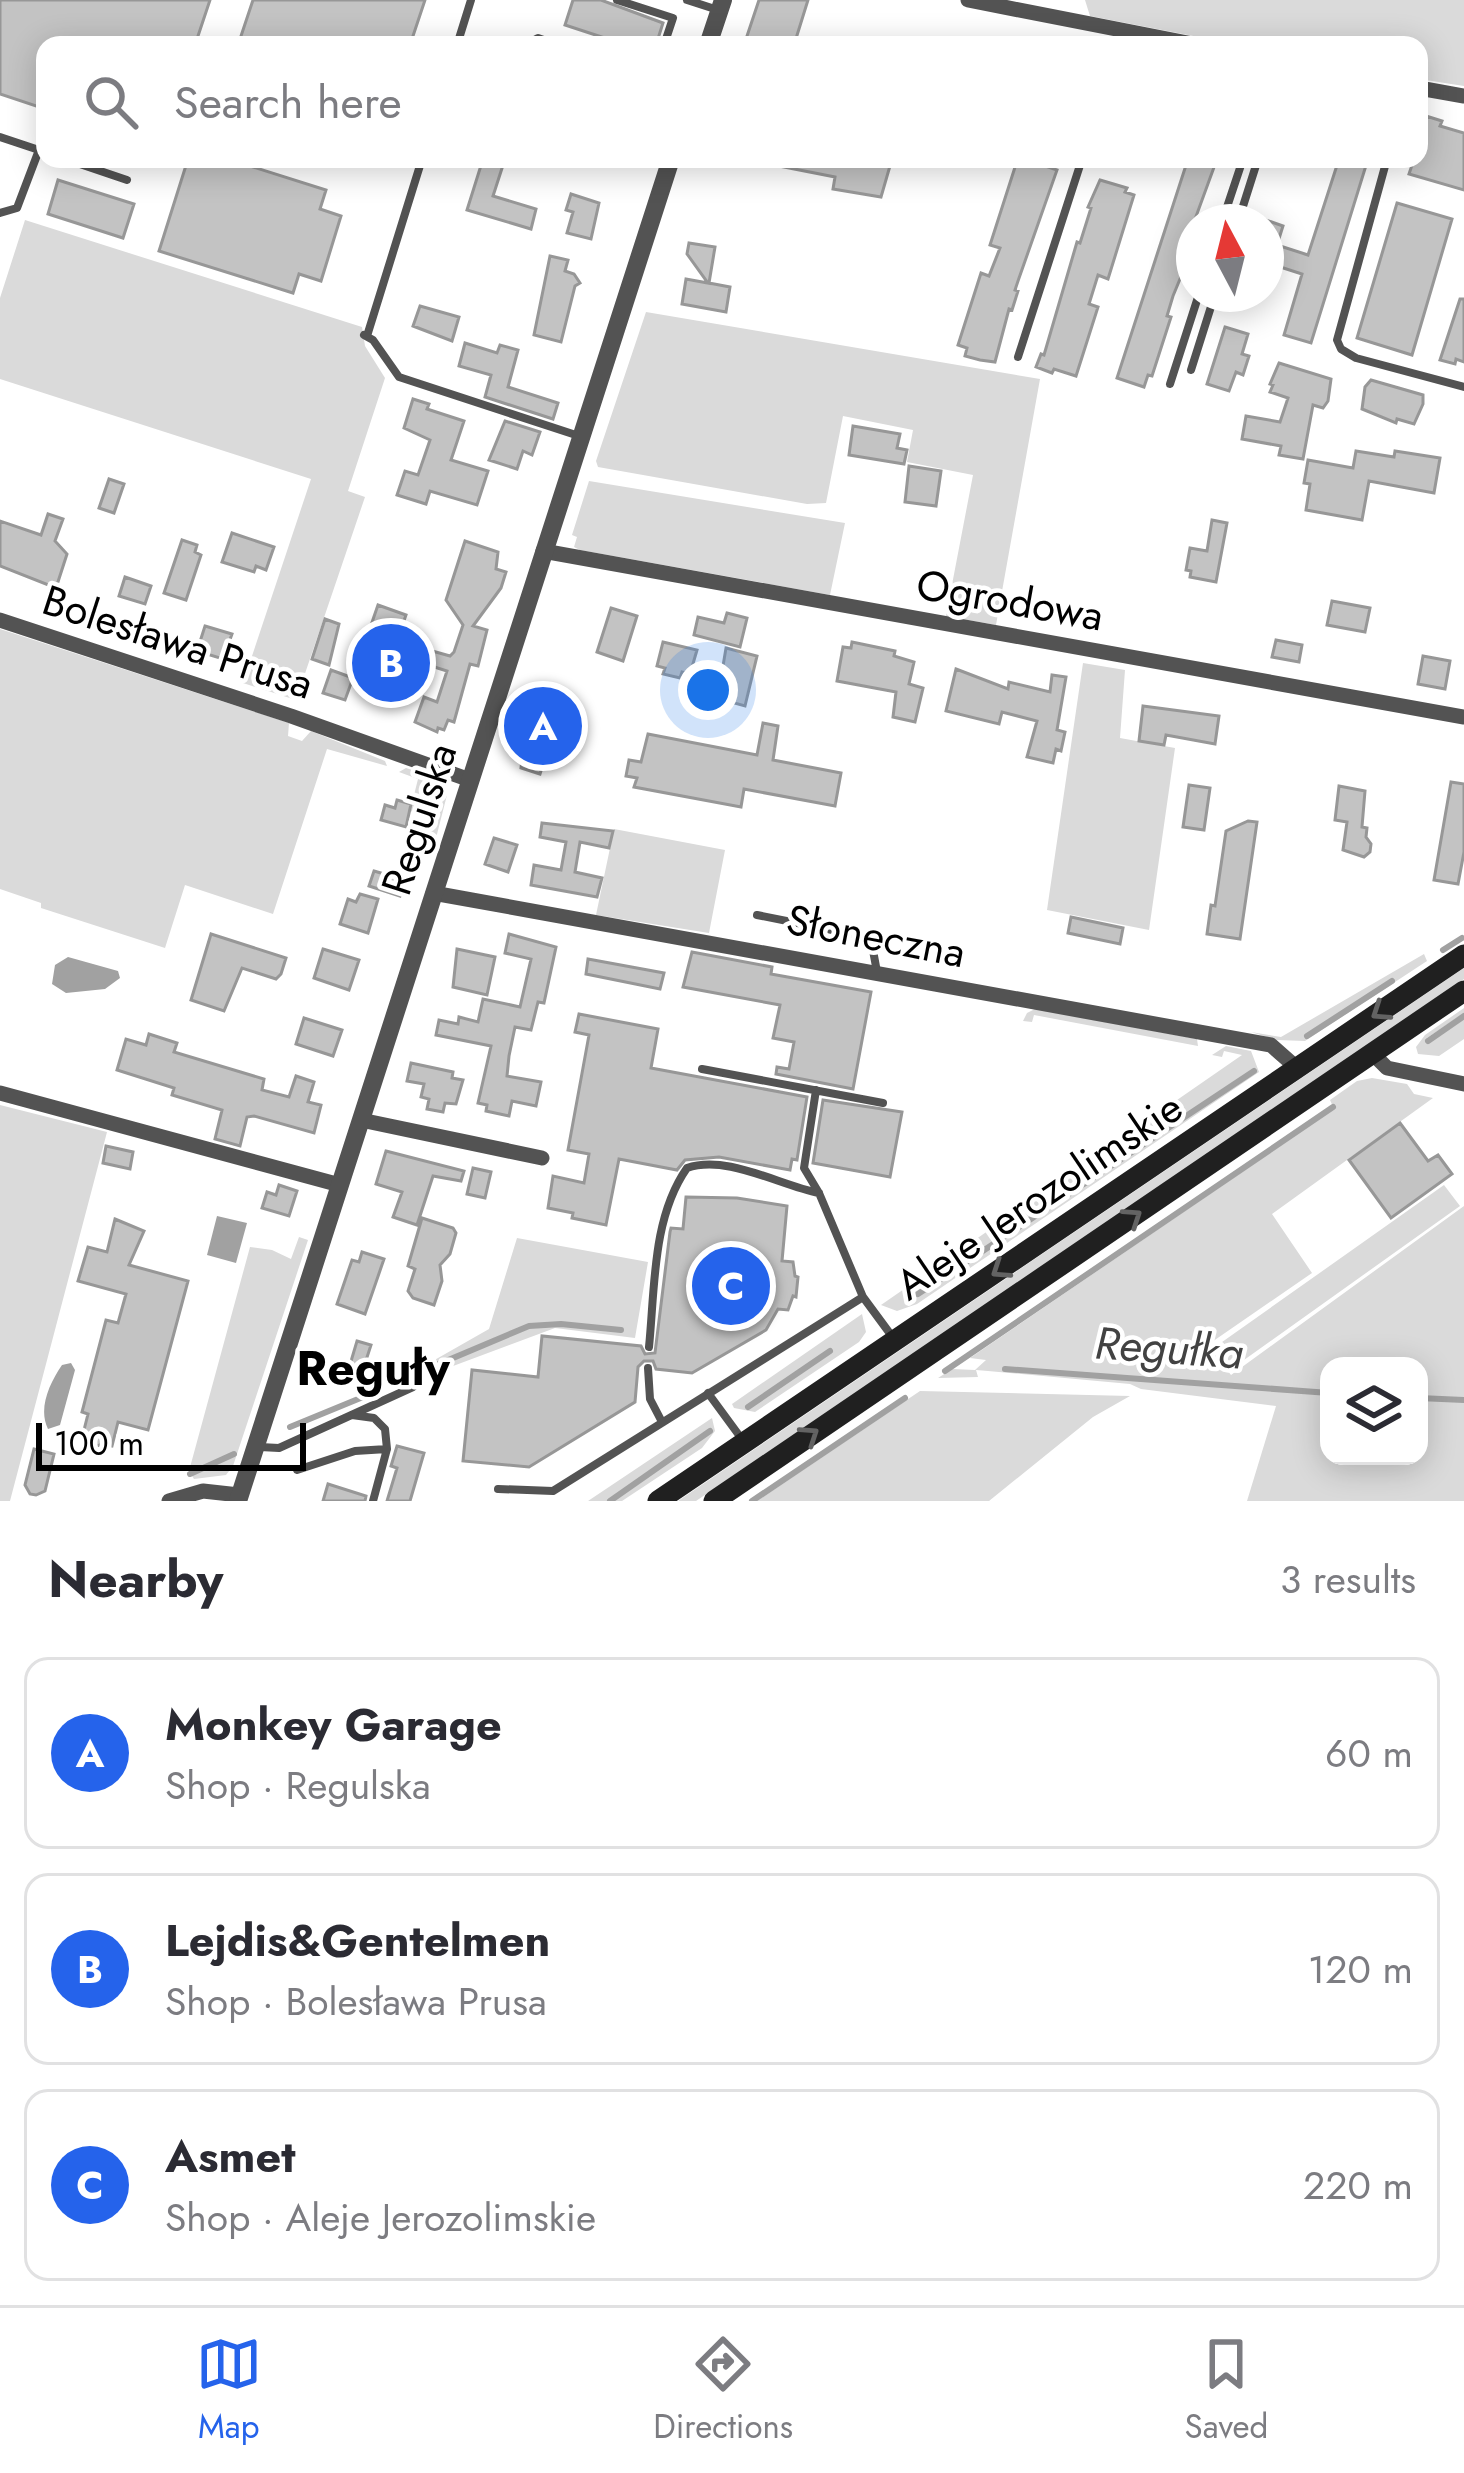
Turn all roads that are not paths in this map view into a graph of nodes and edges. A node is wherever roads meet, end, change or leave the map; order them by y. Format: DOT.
graph roads {
  1 [pos="470,0"];
  2 [pos="617,0"];
  3 [pos="687,0"];
  4 [pos="968,0"];
  5 [pos="1073,0"];
  6 [pos="995,3"];
  7 [pos="721,5"];
  8 [pos="1069,20"];
  9 [pos="460,36"];
  10 [pos="667,36"];
  11 [pos="711,36"];
  12 [pos="1129,36"];
  13 [pos="1428,90"];
  14 [pos="1464,96"];
  15 [pos="0,137"];
  16 [pos="36,149"];
  17 [pos="36,165"];
  18 [pos="92,168"];
  19 [pos="419,168"];
  20 [pos="668,168"];
  21 [pos="1079,168"];
  22 [pos="1240,168"];
  23 [pos="1255,168"];
  24 [pos="1385,168"];
  25 [pos="127,180"];
  26 [pos="1228,204"];
  27 [pos="1244,204"];
  28 [pos="0,213"];
  29 [pos="1193,312"];
  30 [pos="1209,312"];
  31 [pos="1018,357"];
  32 [pos="1191,370"];
  33 [pos="1170,385"];
  34 [pos="1464,387"];
  35 [pos="580,436"];
  36 [pos="543,551"];
  37 [pos="0,620"];
  38 [pos="1464,717"];
  39 [pos="470,780"];
  40 [pos="433,892"];
  41 [pos="757,915"];
  42 [pos="1464,955"];
  43 [pos="877,974"];
  44 [pos="1464,991"];
  45 [pos="1372,1053"];
  46 [pos="1297,1068"];
  47 [pos="702,1069"];
  48 [pos="1464,1084"];
  49 [pos="816,1090"];
  50 [pos="0,1093"];
  51 [pos="883,1102"];
  52 [pos="361,1120"];
  53 [pos="542,1157"];
  54 [pos="340,1185"];
  55 [pos="818,1193"];
  56 [pos="863,1297"];
  57 [pos="895,1341"];
  58 [pos="650,1347"];
  59 [pos="648,1368"];
  60 [pos="412,1387"];
  61 [pos="709,1394"];
  62 [pos="352,1415"];
  63 [pos="662,1422"];
  64 [pos="745,1443"];
  65 [pos="255,1446"];
  66 [pos="387,1449"];
  67 [pos="297,1470"];
  68 [pos="498,1489"];
  69 [pos="238,1498"];
  70 [pos="169,1501"];
  71 [pos="373,1501"];
  72 [pos="658,1501"];
  73 [pos="713,1501"];
  1 -- 9 [label="lane"];
  2 -- 10 [label="lane"];
  3 -- 7 [label="lane"];
  4 -- 6 [label="street"];
  5 -- 8 [label="street"];
  6 -- 8 [label="street"];
  7 -- 11 [label="street"];
  8 -- 12 [label="street"];
  13 -- 14 [label="street"];
  15 -- 16 [label="lane"];
  17 -- 28 [label="lane"];
  18 -- 25 [label="lane"];
  19 -- 35 [label="lane"];
  20 -- 35 [label="street, Regulska"];
  21 -- 31 [label="lane"];
  22 -- 26 [label="lane"];
  23 -- 27 [label="lane"];
  24 -- 34 [label="lane"];
  29 -- 33 [label="lane"];
  30 -- 32 [label="lane"];
  35 -- 36 [label="street, Regulska"];
  36 -- 38 [label="street, Ogrodowa"];
  36 -- 39 [label="street, Regulska"];
  37 -- 39 [label="street, Bolesława Prusa"];
  39 -- 40 [label="street, Regulska"];
  40 -- 43 [label="street, Słoneczna"];
  40 -- 52 [label="street, Regulska"];
  41 -- 43 [label="lane"];
  42 -- 46 [label="main road, Aleje Jerozolimskie, one-way"];
  43 -- 46 [label="street, Słoneczna"];
  44 -- 45 [label="main road, Aleje Jerozolimskie"];
  45 -- 48 [label="street"];
  73 -- 45 [label="main road, Aleje Jerozolimskie, one-way"];
  46 -- 57 [label="main road, Aleje Jerozolimskie, one-way"];
  47 -- 49 [label="lane"];
  49 -- 51 [label="lane"];
  49 -- 55 [label="lane"];
  50 -- 54 [label="street"];
  52 -- 53 [label="street"];
  52 -- 54 [label="street, Regulska"];
  54 -- 65 [label="street, Regulska"];
  55 -- 56 [label="lane"];
  55 -- 58 [label="lane"];
  56 -- 57 [label="lane"];
  56 -- 61 [label="lane"];
  57 -- 64 [label="main road, Aleje Jerozolimskie"];
  59 -- 63 [label="lane"];
  60 -- 62 [label="lane"];
  61 -- 63 [label="lane"];
  61 -- 64 [label="lane"];
  62 -- 65 [label="lane"];
  62 -- 66 [label="lane"];
  63 -- 68 [label="lane"];
  64 -- 72 [label="main road, Aleje Jerozolimskie"];
  65 -- 69 [label="street, Regulska"];
  66 -- 67 [label="lane"];
  66 -- 71 [label="lane"];
  69 -- 70 [label="street"];
}
